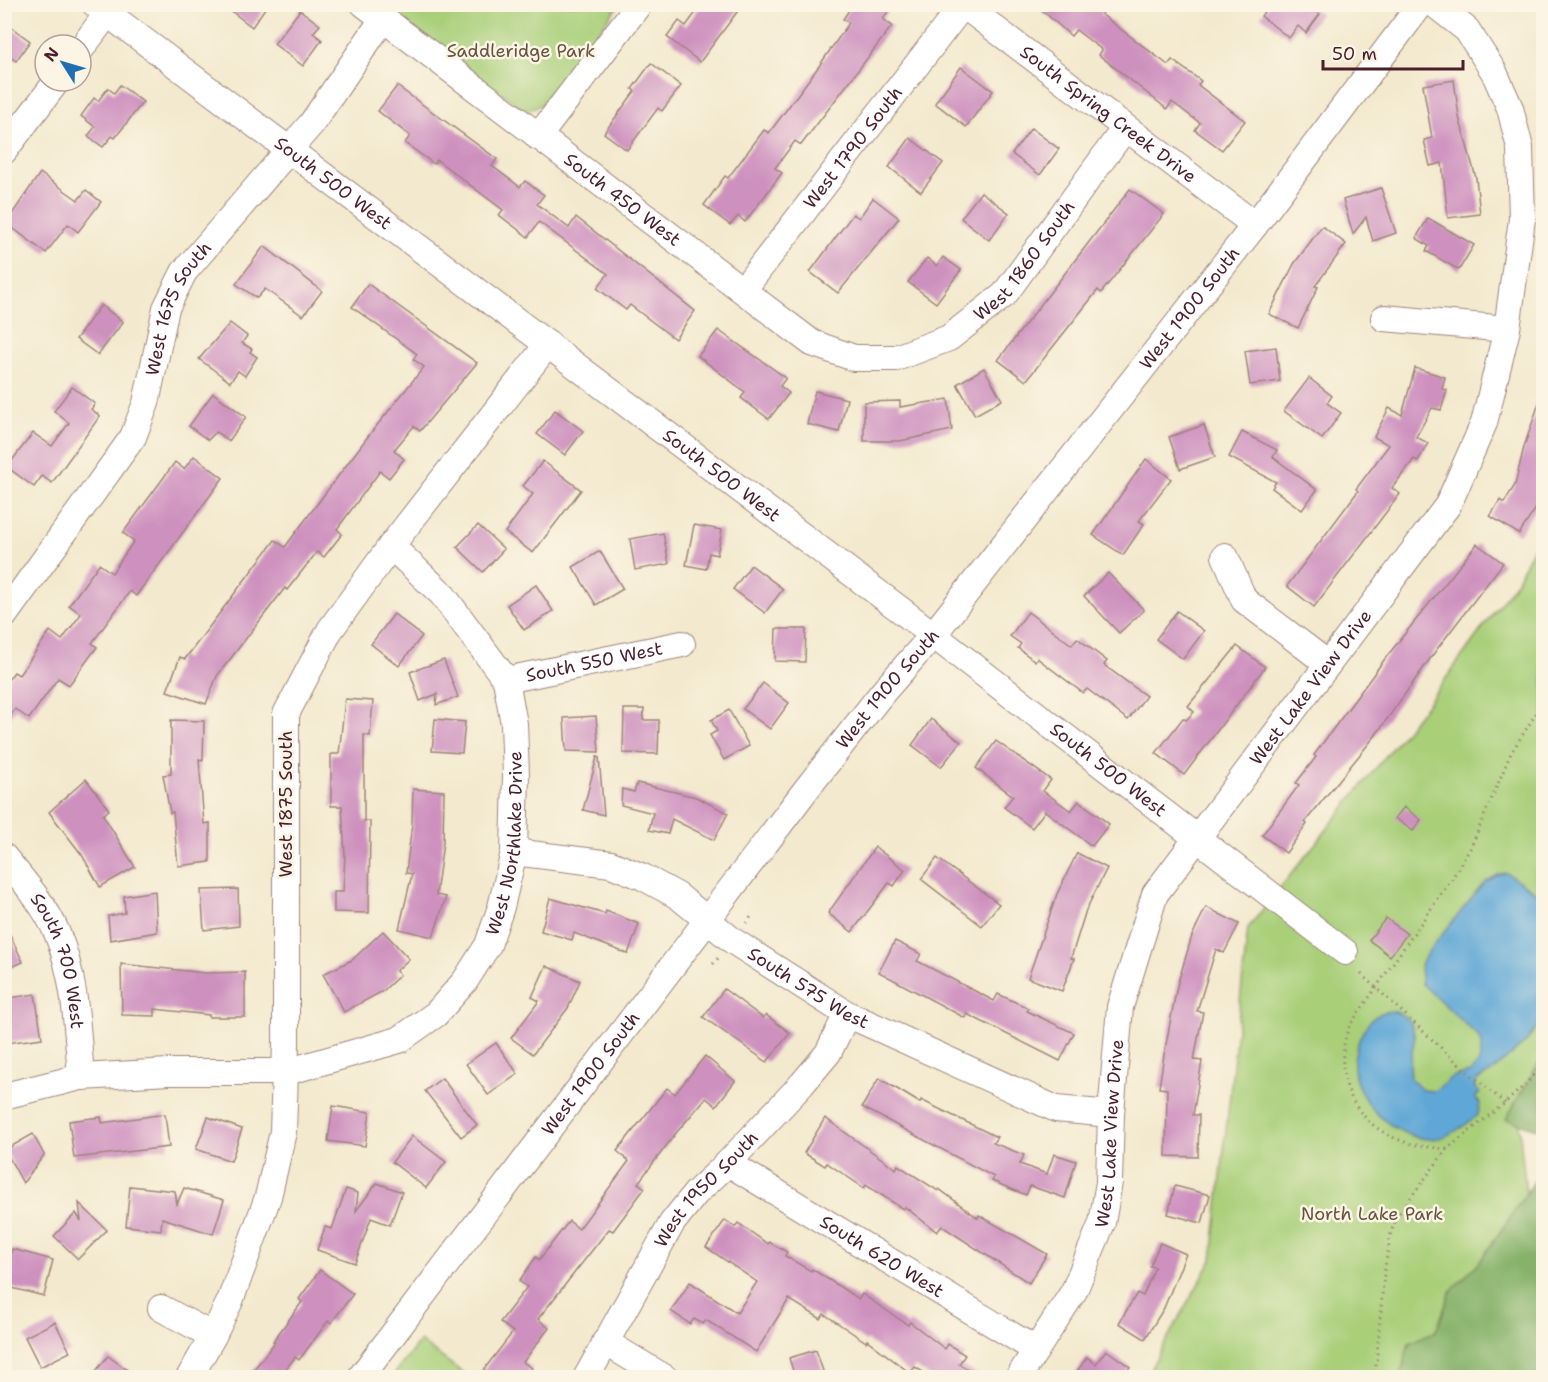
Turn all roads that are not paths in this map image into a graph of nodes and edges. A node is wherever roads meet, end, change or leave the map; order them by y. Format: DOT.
graph roads {
  1 [pos="639,4"];
  2 [pos="1421,4"];
  3 [pos="1434,4"];
  4 [pos="962,5"];
  5 [pos="101,9"];
  6 [pos="374,12"];
  7 [pos="89,33"];
  8 [pos="48,93"];
  9 [pos="1125,128"];
  10 [pos="538,137"];
  11 [pos="4,151"];
  12 [pos="289,151"];
  13 [pos="1255,225"];
  14 [pos="743,290"];
  15 [pos="1384,318"];
  16 [pos="1507,329"];
  17 [pos="548,344"];
  18 [pos="896,358"];
  19 [pos="391,546"];
  20 [pos="1225,556"];
  21 [pos="4,616"];
  22 [pos="933,635"];
  23 [pos="682,644"];
  24 [pos="1328,664"];
  25 [pos="506,680"];
  26 [pos="1197,839"];
  27 [pos="514,852"];
  28 [pos="4,857"];
  29 [pos="707,922"];
  30 [pos="1345,952"];
  31 [pos="847,1014"];
  32 [pos="286,1072"];
  33 [pos="81,1077"];
  34 [pos="4,1096"];
  35 [pos="1111,1114"];
  36 [pos="728,1163"];
  37 [pos="161,1308"];
  38 [pos="213,1336"];
  39 [pos="605,1342"];
  40 [pos="1036,1350"];
  41 [pos="189,1377"];
  42 [pos="360,1377"];
  43 [pos="586,1377"];
  44 [pos="665,1377"];
  45 [pos="1018,1377"];
  1 -- 10 [label="street"];
  2 -- 13 [label="street, West 1900 South"];
  3 -- 16 [label="street, West Lake View Drive"];
  4 -- 9 [label="street, South Spring Creek Drive"];
  4 -- 14 [label="street, West 1790 South"];
  5 -- 7 [label="street"];
  5 -- 12 [label="street, South 500 West"];
  6 -- 10 [label="street, South 450 West"];
  6 -- 12 [label="street, West 1675 South"];
  8 -- 11 [label="street"];
  9 -- 13 [label="street, South Spring Creek Drive"];
  9 -- 18 [label="street, West 1860 South"];
  10 -- 14 [label="street, South 450 West"];
  12 -- 17 [label="street, South 500 West"];
  12 -- 21 [label="street, West 1675 South"];
  13 -- 22 [label="street, West 1900 South"];
  14 -- 18 [label="street, South 450 West"];
  15 -- 16 [label="street"];
  16 -- 24 [label="street, West Lake View Drive"];
  17 -- 19 [label="street, West 1875 South"];
  17 -- 22 [label="street, South 500 West"];
  19 -- 25 [label="street, West Northlake Drive"];
  19 -- 32 [label="street, West 1875 South"];
  20 -- 24 [label="street"];
  22 -- 26 [label="street, South 500 West"];
  22 -- 29 [label="street, West 1900 South"];
  23 -- 25 [label="street, South 550 West"];
  24 -- 26 [label="street, West Lake View Drive"];
  25 -- 27 [label="street, West Northlake Drive"];
  26 -- 30 [label="street, South 500 West"];
  26 -- 35 [label="street, West Lake View Drive"];
  27 -- 29 [label="street, South 575 West"];
  27 -- 32 [label="street, West Northlake Drive"];
  28 -- 33 [label="street, South 700 West"];
  29 -- 31 [label="street, South 575 West"];
  29 -- 42 [label="street, West 1900 South"];
  31 -- 35 [label="street, South 575 West"];
  31 -- 36 [label="street, West 1950 South"];
  32 -- 33 [label="street"];
  32 -- 38 [label="street, West 1875 South"];
  33 -- 34 [label="street"];
  35 -- 40 [label="street, West Lake View Drive"];
  36 -- 39 [label="street, West 1950 South"];
  36 -- 40 [label="street, South 620 West"];
  37 -- 38 [label="street"];
  38 -- 41 [label="street, West 1875 South"];
  39 -- 43 [label="street, West 1950 South"];
  39 -- 44 [label="street"];
  40 -- 45 [label="street, West Lake View Drive"];
}
